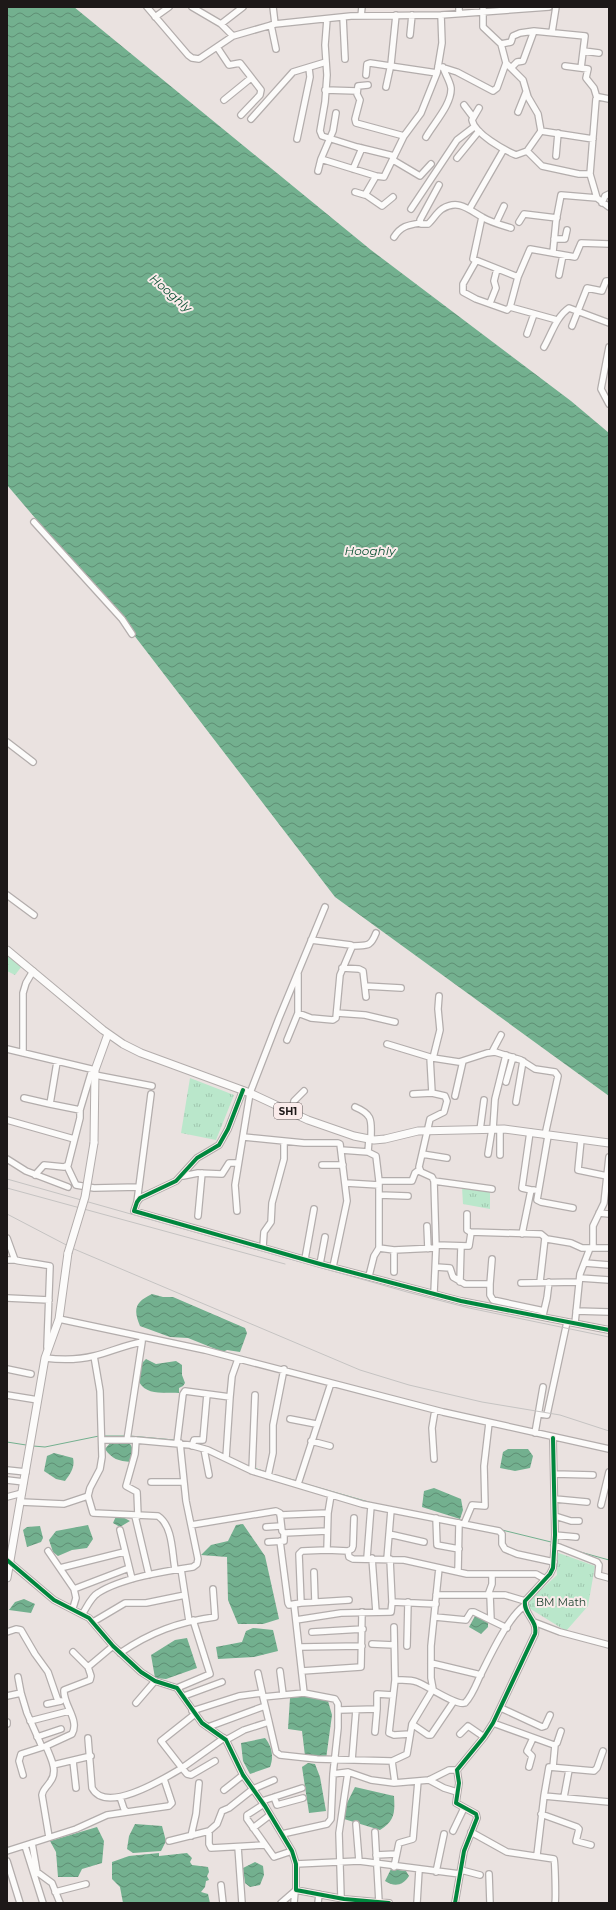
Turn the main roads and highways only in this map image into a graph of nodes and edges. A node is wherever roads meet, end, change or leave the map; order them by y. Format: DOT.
graph roads {
  1 [pos="7,950"];
  2 [pos="108,1034"];
  3 [pos="609,1143"];
  4 [pos="8,1561"];
  5 [pos="7,1578"];
  1 -- 2 [label="main road, SH1"];
  2 -- 3 [label="main road, SH1"];
  2 -- 4 [label="main road, bridge"];
  4 -- 5 [label="main road"];
}
